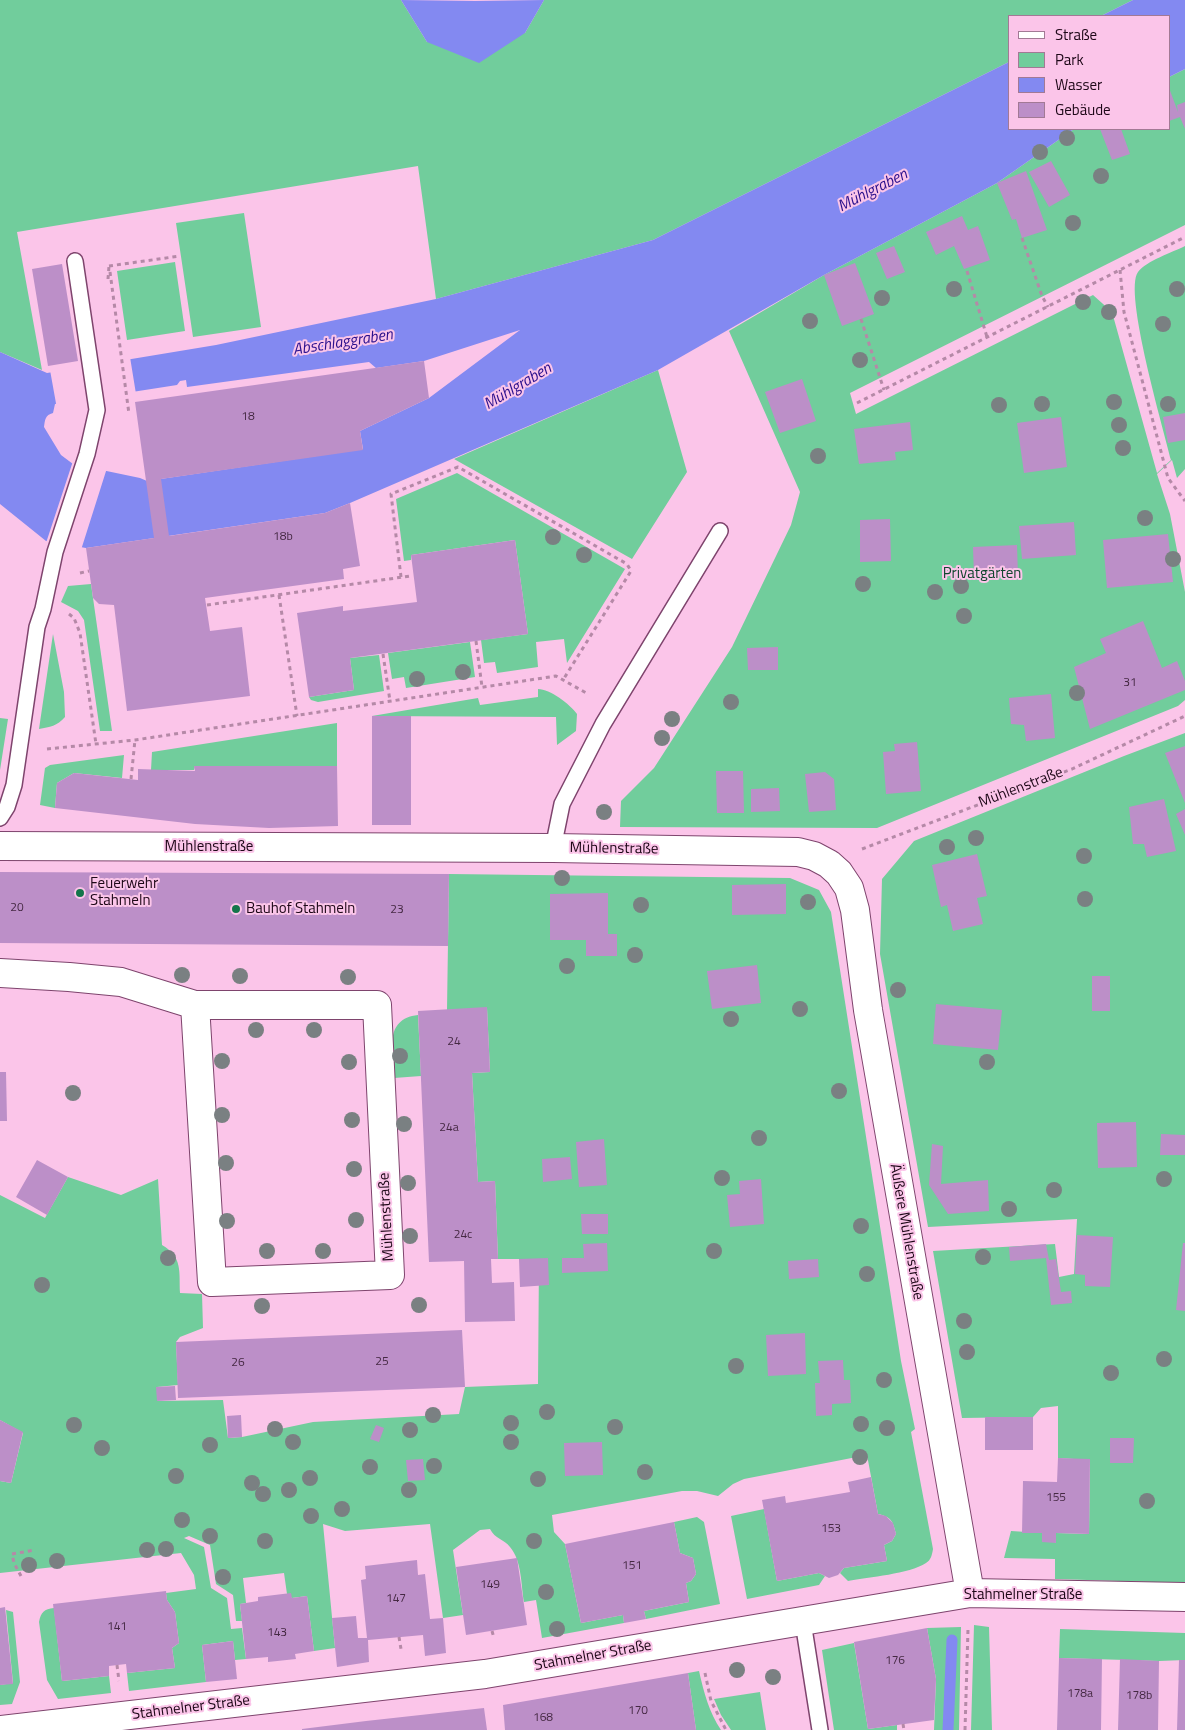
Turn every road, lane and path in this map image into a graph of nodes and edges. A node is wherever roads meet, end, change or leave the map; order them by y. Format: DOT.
graph roads {
  1 [pos="1185,237"];
  2 [pos="1022,238"];
  3 [pos="180,256"];
  4 [pos="75,262"];
  5 [pos="1120,270"];
  6 [pos="967,271"];
  7 [pos="1048,307"];
  8 [pos="861,319"];
  9 [pos="987,337"];
  10 [pos="884,390"];
  11 [pos="856,403"];
  12 [pos="129,414"];
  13 [pos="1185,501"];
  14 [pos="720,531"];
  15 [pos="410,576"];
  16 [pos="402,578"];
  17 [pos="279,595"];
  18 [pos="206,605"];
  19 [pos="65,611"];
  20 [pos="476,641"];
  21 [pos="383,654"];
  22 [pos="563,680"];
  23 [pos="482,687"];
  24 [pos="390,701"];
  25 [pos="613,708"];
  26 [pos="297,716"];
  27 [pos="1185,716"];
  28 [pos="135,740"];
  29 [pos="96,744"];
  30 [pos="18,752"];
  31 [pos="130,779"];
  32 [pos="0,818"];
  33 [pos="0,846"];
  34 [pos="553,848"];
  35 [pos="839,873"];
  36 [pos="0,973"];
  37 [pos="195,1005"];
  38 [pos="35,1550"];
  39 [pos="22,1576"];
  40 [pos="970,1593"];
  41 [pos="1185,1597"];
  42 [pos="803,1622"];
  43 [pos="704,1671"];
  44 [pos="903,1724"];
  45 [pos="0,1730"];
  46 [pos="726,1730"];
  47 [pos="820,1730"];
  48 [pos="904,1730"];
  49 [pos="965,1730"];
  1 -- 5 [label="path"];
  2 -- 7 [label="path"];
  3 -- 12 [label="path"];
  4 -- 30 [label="lane"];
  5 -- 7 [label="path"];
  5 -- 13 [label="path"];
  6 -- 9 [label="path"];
  7 -- 9 [label="path"];
  8 -- 10 [label="path"];
  9 -- 10 [label="path"];
  10 -- 11 [label="path"];
  14 -- 25 [label="lane"];
  15 -- 16 [label="path"];
  16 -- 17 [label="path"];
  16 -- 22 [label="path"];
  17 -- 18 [label="path"];
  17 -- 26 [label="path"];
  19 -- 29 [label="path"];
  20 -- 23 [label="path"];
  21 -- 24 [label="path"];
  22 -- 23 [label="path"];
  22 -- 25 [label="path"];
  23 -- 24 [label="path"];
  24 -- 26 [label="path"];
  25 -- 34 [label="lane"];
  26 -- 28 [label="path"];
  27 -- 35 [label="path, Mühlenstraße"];
  28 -- 29 [label="path"];
  28 -- 31 [label="path"];
  29 -- 30 [label="path"];
  30 -- 32 [label="lane"];
  33 -- 34 [label="street, Mühlenstraße"];
  34 -- 35 [label="street, Mühlenstraße"];
  35 -- 40 [label="street, Äußere Mühlenstraße"];
  36 -- 37 [label="street, Mühlenstraße"];
  37 -- 37 [label="street, Mühlenstraße"];
  38 -- 39 [label="path"];
  40 -- 41 [label="street, Stahmelner Straße"];
  40 -- 42 [label="street, Stahmelner Straße"];
  40 -- 49 [label="path"];
  42 -- 45 [label="street, Stahmelner Straße"];
  42 -- 47 [label="lane"];
  43 -- 46 [label="path"];
  44 -- 48 [label="path"];
}
